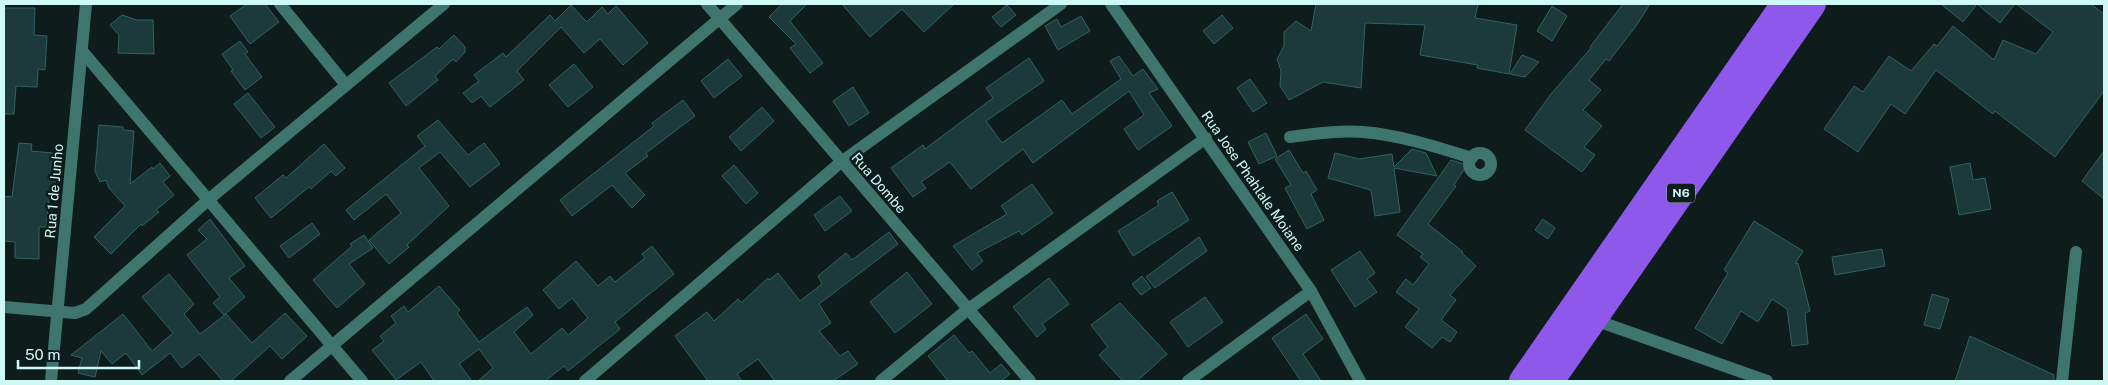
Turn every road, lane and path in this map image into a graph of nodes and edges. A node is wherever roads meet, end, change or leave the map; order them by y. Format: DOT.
graph roads {
  1 [pos="86,4"];
  2 [pos="280,4"];
  3 [pos="444,4"];
  4 [pos="707,4"];
  5 [pos="736,4"];
  6 [pos="1061,4"];
  7 [pos="1111,4"];
  8 [pos="1785,4"];
  9 [pos="1812,4"];
  10 [pos="719,18"];
  11 [pos="82,51"];
  12 [pos="346,85"];
  13 [pos="1290,137"];
  14 [pos="1206,138"];
  15 [pos="1472,158"];
  16 [pos="841,162"];
  17 [pos="208,200"];
  18 [pos="2076,252"];
  19 [pos="1311,291"];
  20 [pos="4,307"];
  21 [pos="967,310"];
  22 [pos="58,311"];
  23 [pos="1592,319"];
  24 [pos="332,346"];
  25 [pos="51,381"];
  26 [pos="290,381"];
  27 [pos="362,381"];
  28 [pos="585,381"];
  29 [pos="881,381"];
  30 [pos="1030,381"];
  31 [pos="1188,381"];
  32 [pos="1360,381"];
  33 [pos="1523,381"];
  34 [pos="1550,381"];
  35 [pos="1766,381"];
  36 [pos="2062,381"];
  1 -- 11 [label="street, Rua 1 de Junho"];
  2 -- 12 [label="street"];
  3 -- 12 [label="street"];
  4 -- 10 [label="street, Rua Dombe"];
  5 -- 10 [label="street"];
  6 -- 16 [label="street"];
  7 -- 14 [label="street, Rua Jose Phahlale Moiane"];
  8 -- 33 [label="highway, N6"];
  9 -- 23 [label="highway, N6"];
  10 -- 16 [label="street, Rua Dombe"];
  10 -- 24 [label="street"];
  11 -- 17 [label="street"];
  11 -- 22 [label="street, Rua 1 de Junho"];
  12 -- 17 [label="street"];
  13 -- 15 [label="street"];
  14 -- 19 [label="street, Rua Jose Phahlale Moiane"];
  14 -- 21 [label="street"];
  16 -- 21 [label="street, Rua Dombe"];
  16 -- 28 [label="street"];
  17 -- 22 [label="street"];
  17 -- 24 [label="street"];
  18 -- 36 [label="street"];
  19 -- 31 [label="street"];
  19 -- 32 [label="street, Rua Jose Phahlale Moiane"];
  20 -- 22 [label="street"];
  21 -- 29 [label="street"];
  21 -- 30 [label="street, Rua Dombe"];
  22 -- 25 [label="street, Rua 1 de Junho"];
  23 -- 34 [label="highway, N6"];
  23 -- 35 [label="street"];
  24 -- 26 [label="street"];
  24 -- 27 [label="street"];
}
